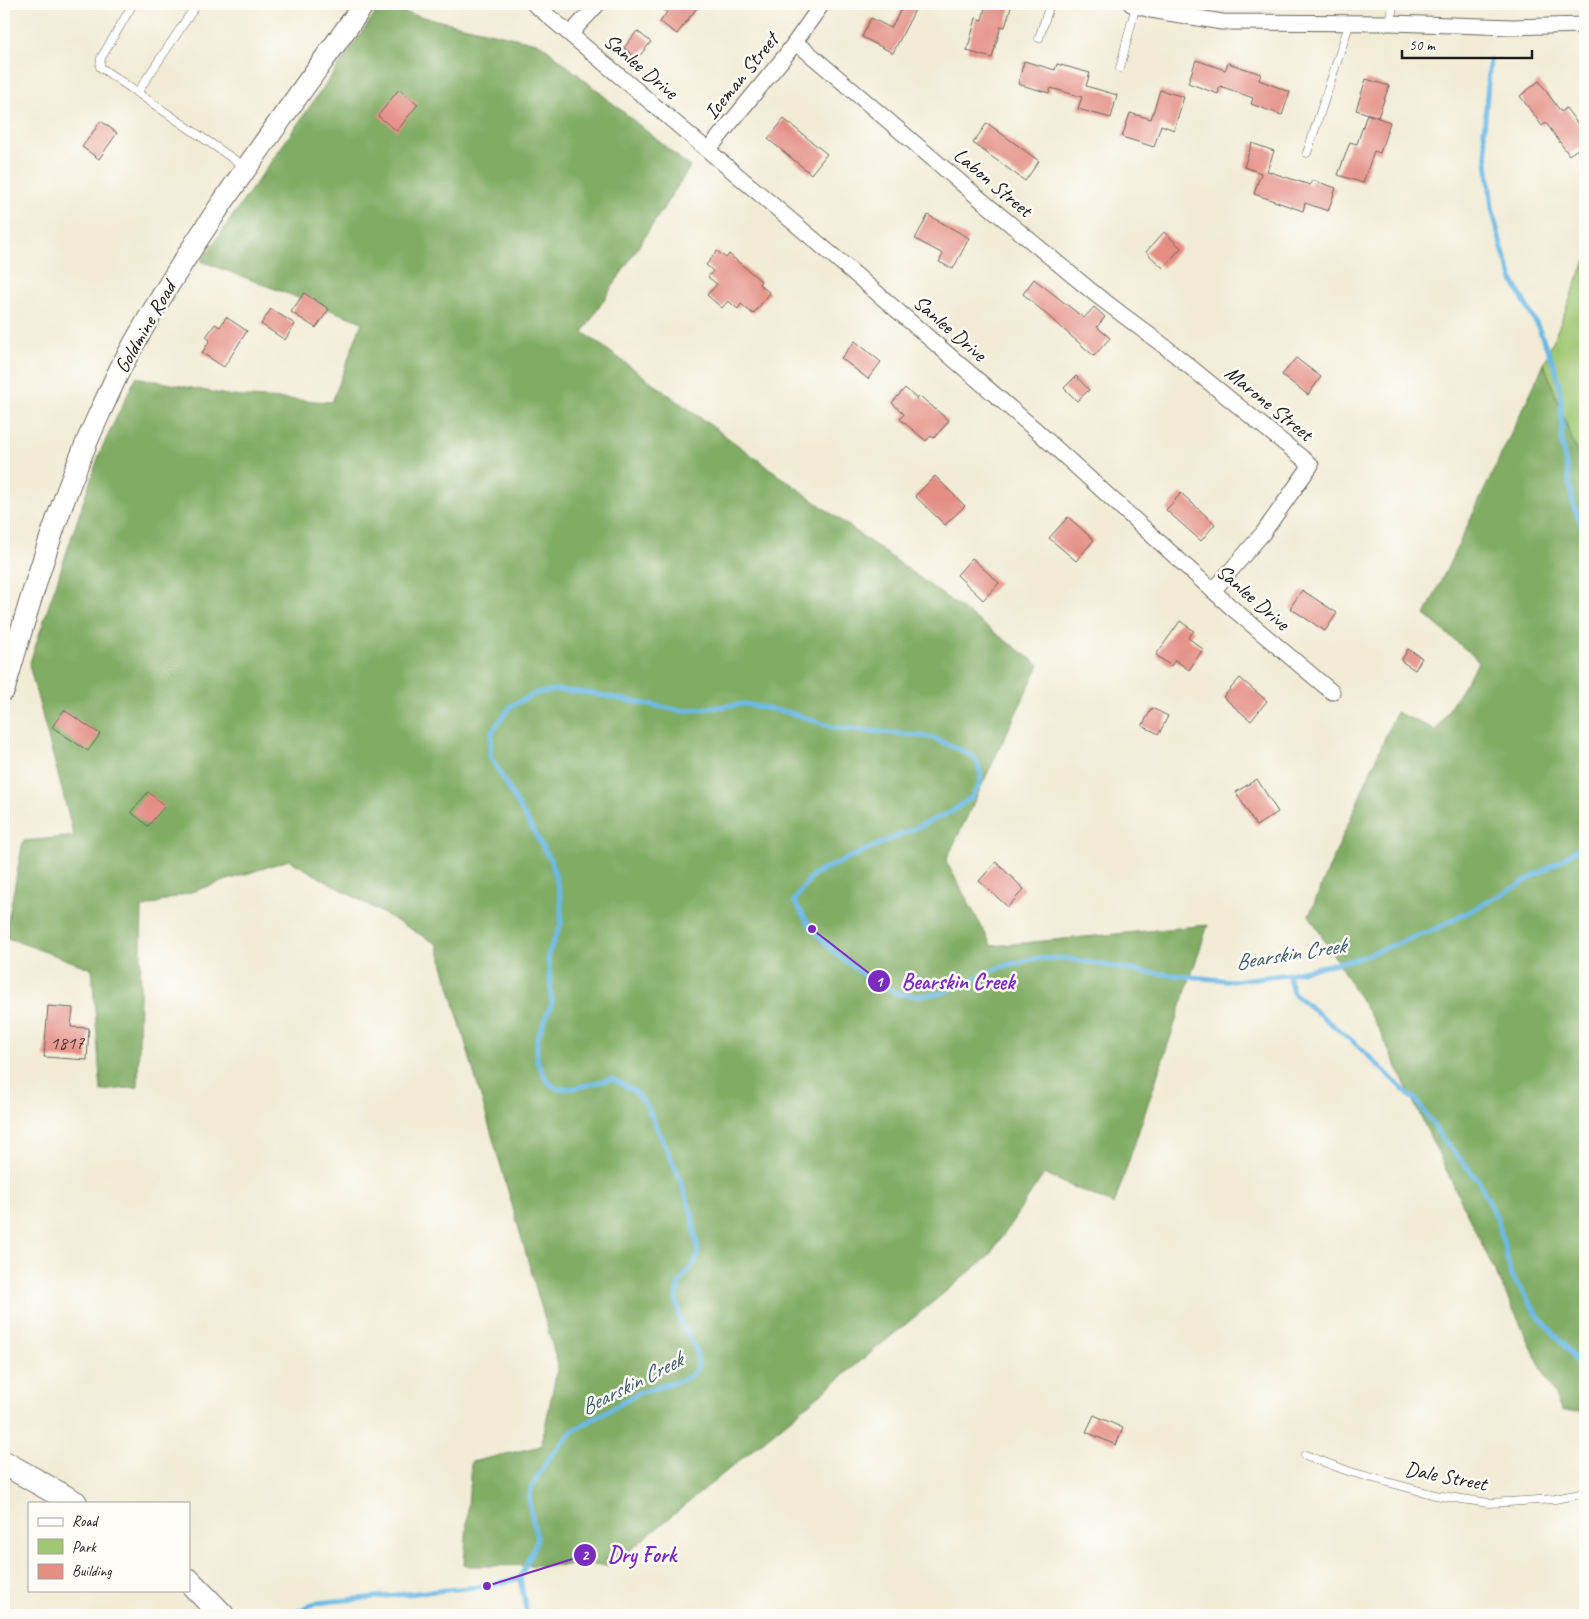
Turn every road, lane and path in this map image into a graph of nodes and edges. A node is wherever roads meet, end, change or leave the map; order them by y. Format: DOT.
graph roads {
  1 [pos="133,4"];
  2 [pos="197,4"];
  3 [pos="364,4"];
  4 [pos="534,4"];
  5 [pos="598,4"];
  6 [pos="822,4"];
  7 [pos="1050,4"];
  8 [pos="1135,4"];
  9 [pos="1393,4"];
  10 [pos="1350,22"];
  11 [pos="1391,23"];
  12 [pos="1585,25"];
  13 [pos="570,34"];
  14 [pos="1039,38"];
  15 [pos="794,44"];
  16 [pos="1120,68"];
  17 [pos="137,93"];
  18 [pos="708,149"];
  19 [pos="1307,153"];
  20 [pos="247,168"];
  21 [pos="1168,349"];
  22 [pos="1213,592"];
  23 [pos="4,690"];
  24 [pos="1332,692"];
  25 [pos="1305,1455"];
  26 [pos="4,1464"];
  27 [pos="1585,1493"];
  28 [pos="73,1502"];
  29 [pos="190,1582"];
  30 [pos="222,1615"];
  1 -- 17 [label="lane"];
  2 -- 17 [label="lane"];
  3 -- 20 [label="main road, Goldmine Road"];
  4 -- 13 [label="street, Sanlee Drive"];
  5 -- 13 [label="street"];
  6 -- 15 [label="street, Iceman Street"];
  7 -- 14 [label="lane"];
  8 -- 10 [label="street"];
  8 -- 16 [label="lane"];
  9 -- 11 [label="lane"];
  10 -- 11 [label="street"];
  10 -- 19 [label="lane"];
  11 -- 12 [label="street"];
  13 -- 18 [label="street, Sanlee Drive"];
  15 -- 18 [label="street, Iceman Street"];
  15 -- 21 [label="street, Labon Street"];
  17 -- 20 [label="lane"];
  18 -- 22 [label="street, Sanlee Drive"];
  20 -- 23 [label="main road, Goldmine Road"];
  21 -- 22 [label="street, Marone Street"];
  22 -- 24 [label="street, Sanlee Drive"];
  25 -- 27 [label="lane, Dale Street"];
  26 -- 28 [label="main road"];
  29 -- 30 [label="main road"];
}
